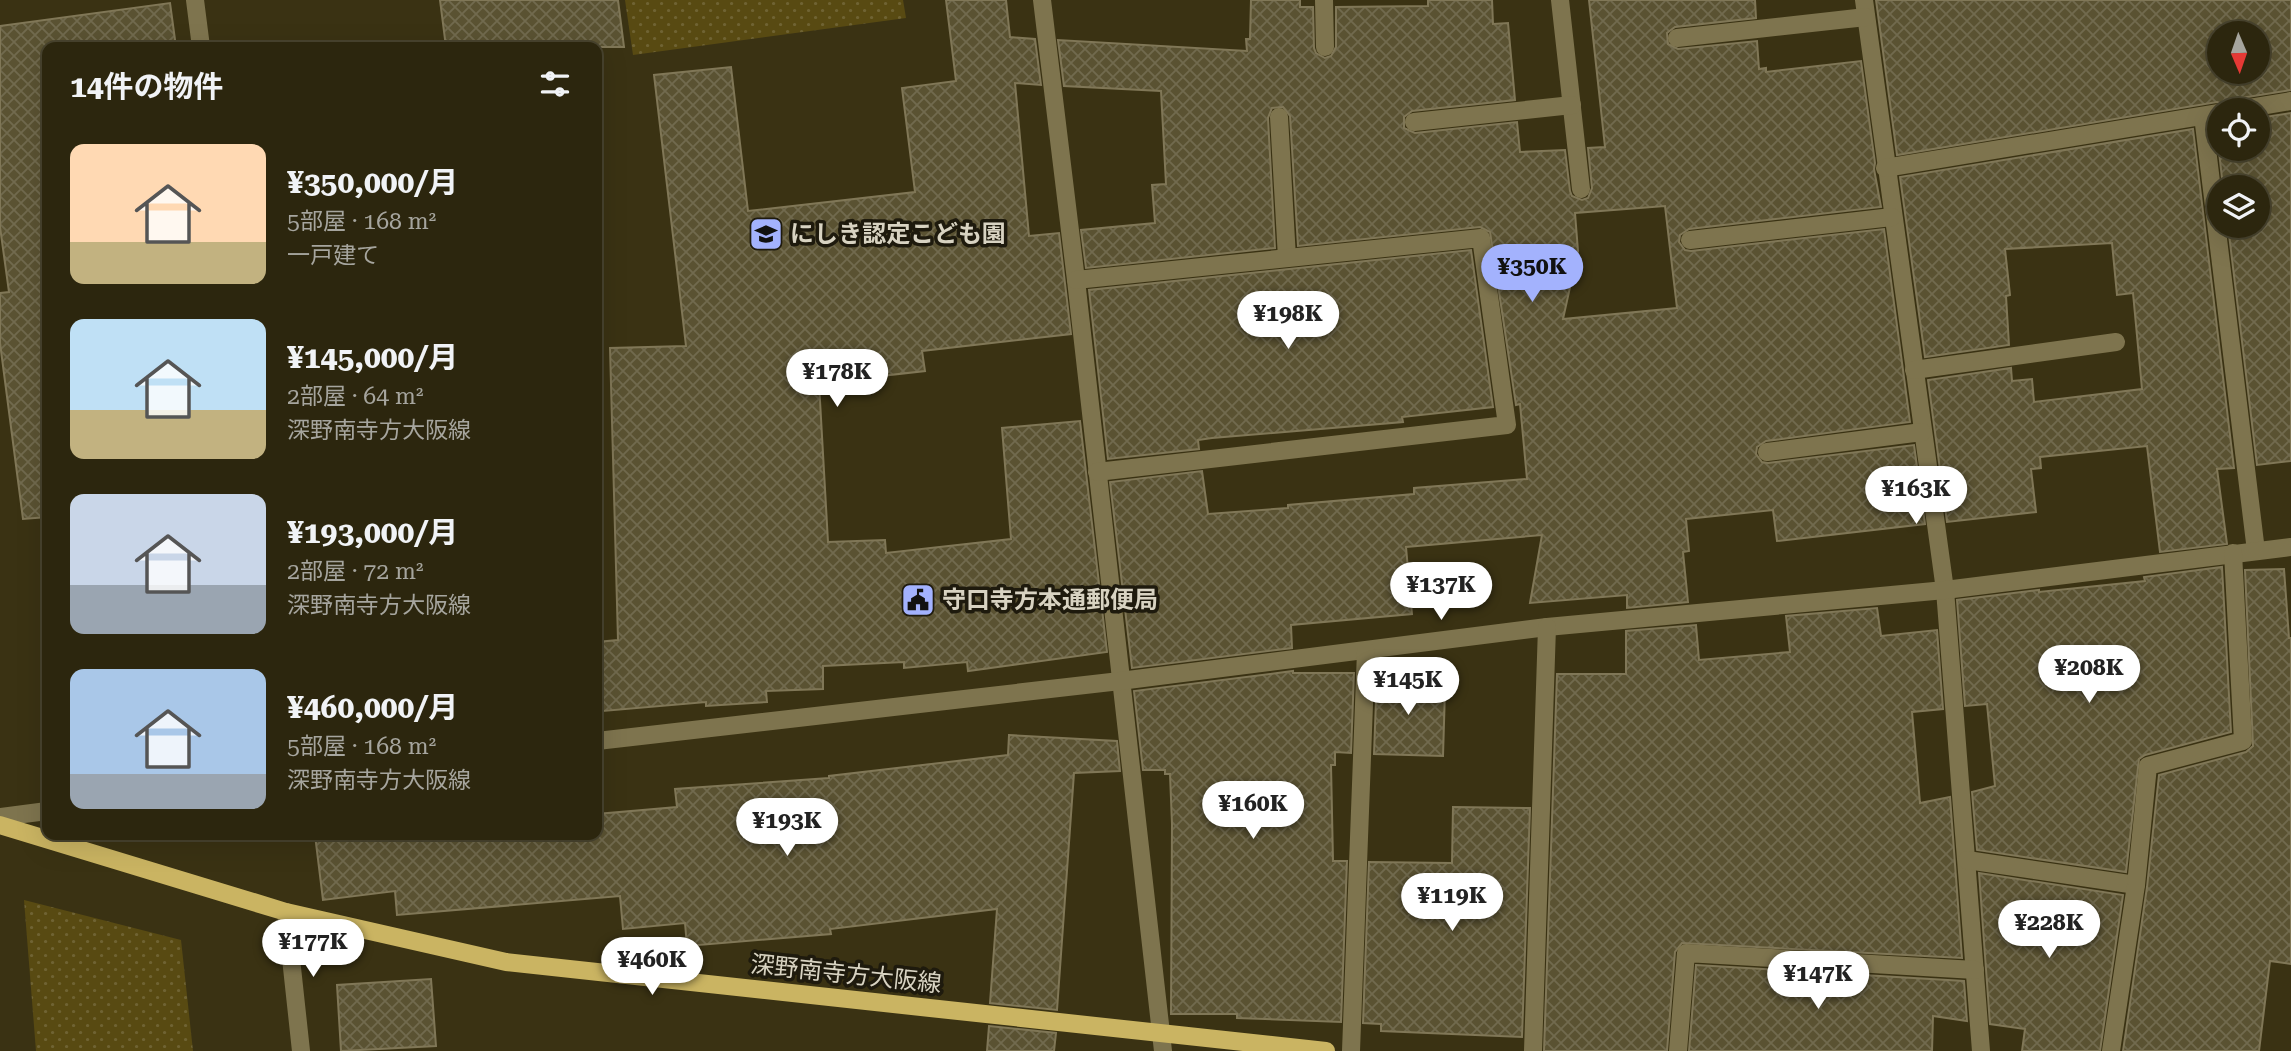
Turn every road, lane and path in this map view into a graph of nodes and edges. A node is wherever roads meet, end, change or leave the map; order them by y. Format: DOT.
graph roads {
  1 [pos="195,0"];
  2 [pos="1042,0"];
  3 [pos="1324,0"];
  4 [pos="1560,0"];
  5 [pos="1865,8"];
  6 [pos="1677,38"];
  7 [pos="200,42"];
  8 [pos="1325,47"];
  9 [pos="2291,101"];
  10 [pos="2270,104"];
  11 [pos="1572,105"];
  12 [pos="2207,116"];
  13 [pos="1279,117"];
  14 [pos="1414,122"];
  15 [pos="2216,161"];
  16 [pos="1885,167"];
  17 [pos="1581,189"];
  18 [pos="1892,218"];
  19 [pos="1690,240"];
  20 [pos="1287,258"];
  21 [pos="1076,280"];
  22 [pos="2116,342"];
  23 [pos="1914,370"];
  24 [pos="1922,432"];
  25 [pos="1767,452"];
  26 [pos="1097,472"];
  27 [pos="2291,547"];
  28 [pos="2256,551"];
  29 [pos="2233,553"];
  30 [pos="1945,590"];
  31 [pos="1547,627"];
  32 [pos="1366,651"];
  33 [pos="1120,681"];
  34 [pos="602,740"];
  35 [pos="42,812"];
  36 [pos="0,817"];
  37 [pos="0,825"];
  38 [pos="42,838"];
  39 [pos="49,840"];
  40 [pos="1967,860"];
  41 [pos="2136,885"];
  42 [pos="286,912"];
  43 [pos="1975,970"];
  44 [pos="1162,1042"];
  45 [pos="301,1051"];
  46 [pos="1326,1051"];
  47 [pos="1351,1051"];
  48 [pos="1533,1051"];
  49 [pos="1678,1051"];
  50 [pos="1981,1051"];
  51 [pos="2111,1051"];
  1 -- 7 [label="street"];
  2 -- 21 [label="street"];
  3 -- 8 [label="street"];
  4 -- 11 [label="street"];
  5 -- 6 [label="street"];
  5 -- 16 [label="street"];
  9 -- 10 [label="street"];
  11 -- 14 [label="street"];
  11 -- 17 [label="street"];
  12 -- 16 [label="street"];
  13 -- 20 [label="street"];
  15 -- 28 [label="street"];
  16 -- 18 [label="street"];
  18 -- 19 [label="street"];
  18 -- 23 [label="street"];
  20 -- 21 [label="street"];
  20 -- 26 [label="street"];
  21 -- 26 [label="street"];
  22 -- 23 [label="street"];
  23 -- 24 [label="street"];
  24 -- 25 [label="street"];
  24 -- 30 [label="street"];
  26 -- 33 [label="street"];
  27 -- 28 [label="street"];
  28 -- 29 [label="street"];
  29 -- 30 [label="street"];
  29 -- 41 [label="street"];
  30 -- 31 [label="street"];
  30 -- 40 [label="street"];
  31 -- 32 [label="street"];
  31 -- 48 [label="street"];
  32 -- 33 [label="street"];
  32 -- 47 [label="street"];
  33 -- 34 [label="street"];
  33 -- 44 [label="street"];
  35 -- 36 [label="street"];
  37 -- 38 [label="main road, 深野南寺方大阪線"];
  39 -- 42 [label="main road, 深野南寺方大阪線"];
  40 -- 41 [label="street"];
  40 -- 43 [label="street"];
  41 -- 51 [label="street"];
  42 -- 44 [label="main road, 深野南寺方大阪線"];
  42 -- 45 [label="street"];
  43 -- 49 [label="street"];
  43 -- 50 [label="street"];
  44 -- 46 [label="main road, 深野南寺方大阪線"];
}
